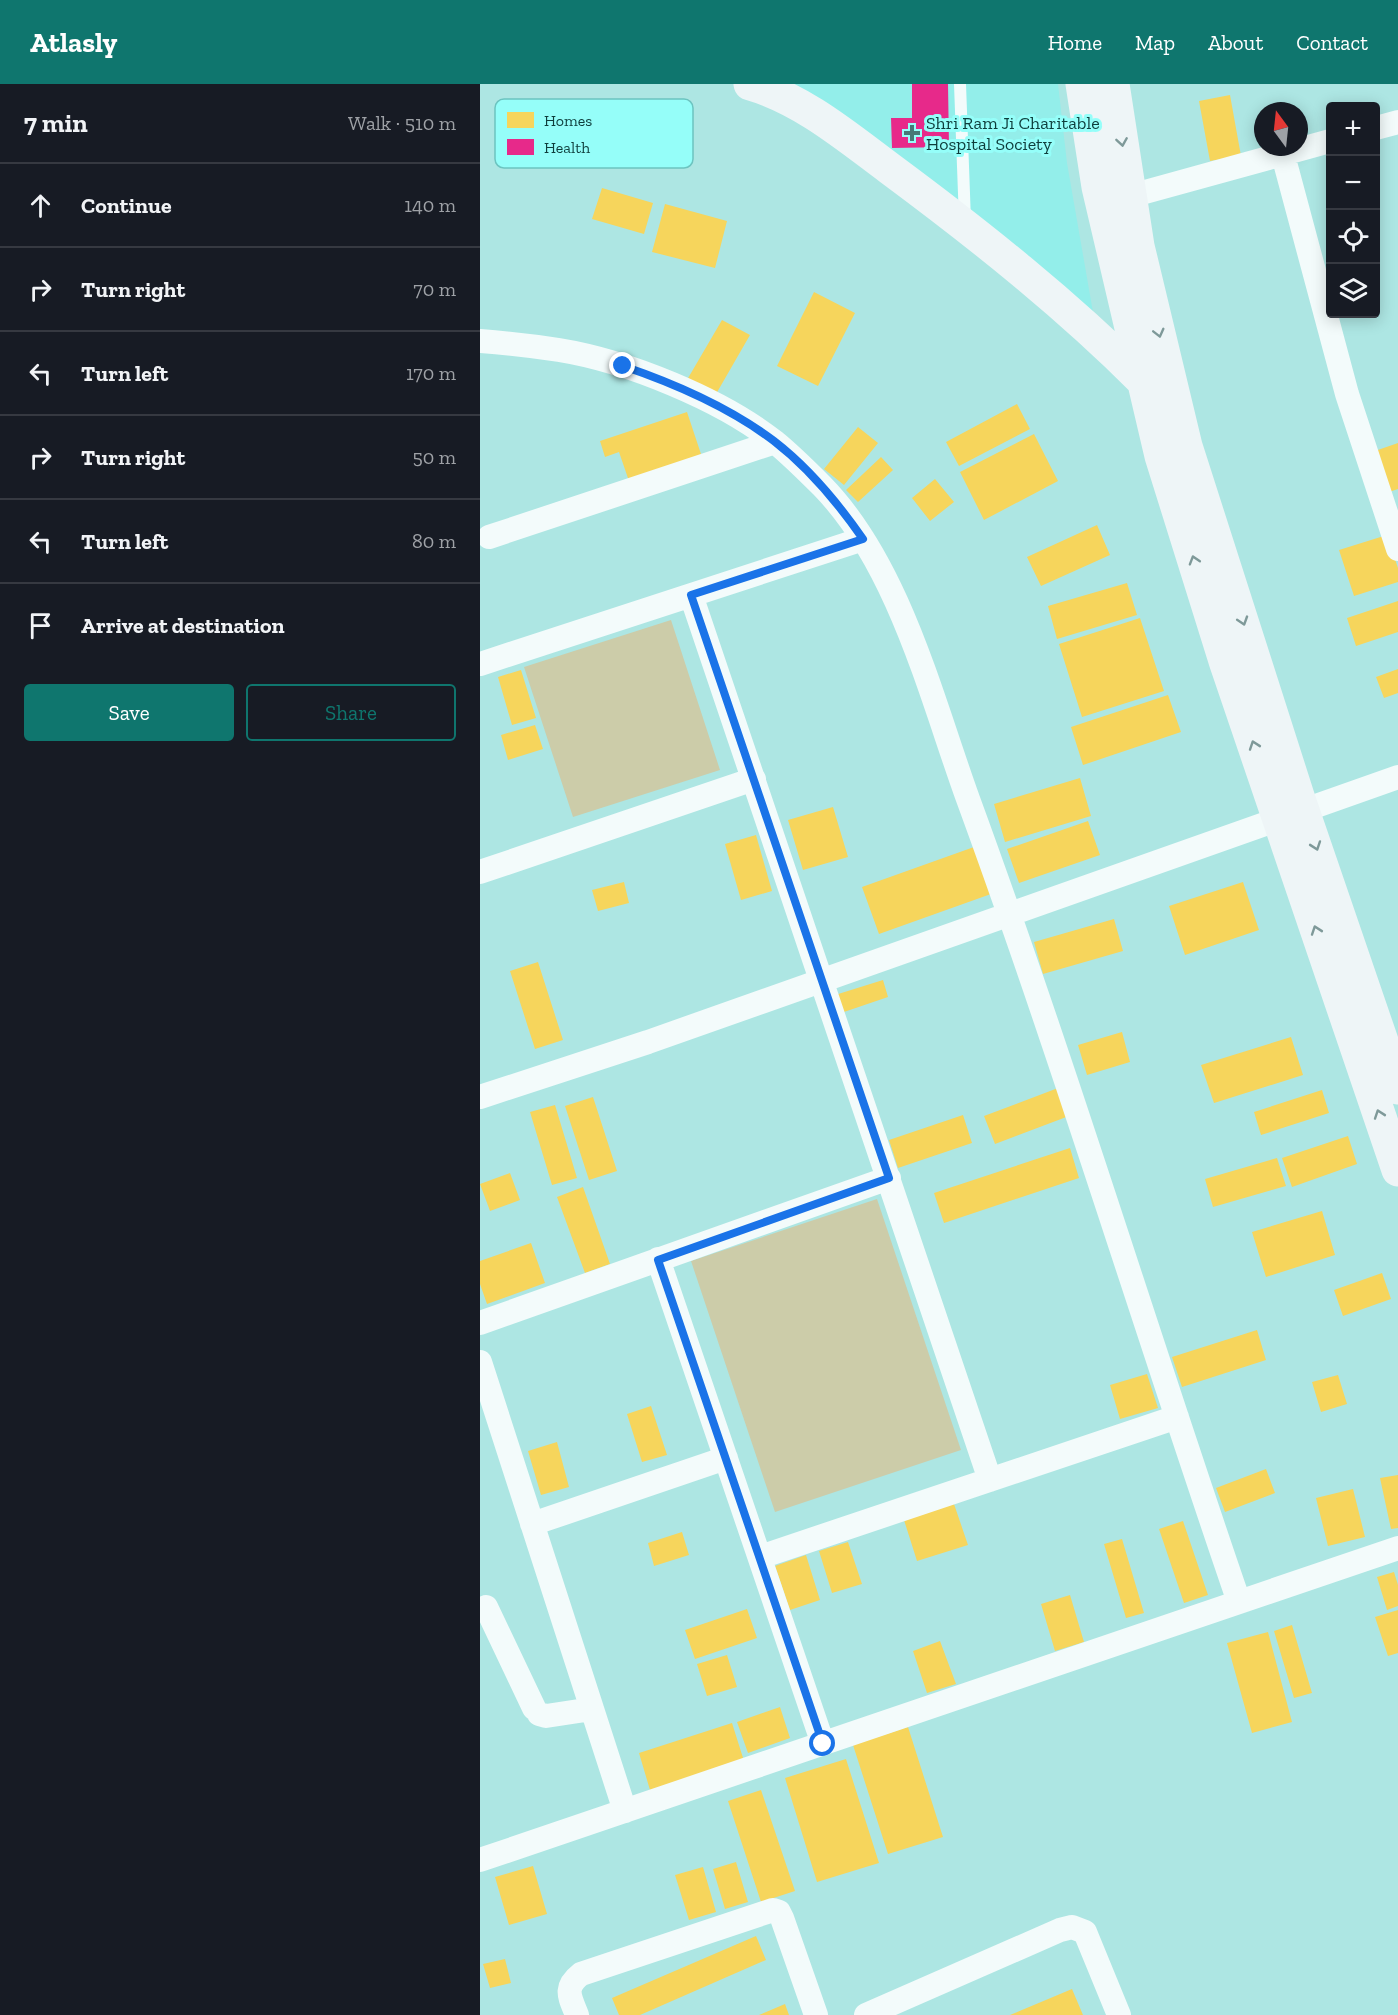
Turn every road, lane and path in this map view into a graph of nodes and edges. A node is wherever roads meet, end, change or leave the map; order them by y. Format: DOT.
graph roads {
  1 [pos="960,84"];
  2 [pos="1082,84"];
  3 [pos="1113,84"];
  4 [pos="760,85"];
  5 [pos="1398,122"];
  6 [pos="1380,127"];
  7 [pos="1326,142"];
  8 [pos="1308,148"];
  9 [pos="1279,156"];
  10 [pos="1283,156"];
  11 [pos="1116,200"];
  12 [pos="966,225"];
  13 [pos="480,341"];
  14 [pos="1143,381"];
  15 [pos="1178,414"];
  16 [pos="775,442"];
  17 [pos="489,537"];
  18 [pos="863,539"];
  19 [pos="1398,549"];
  20 [pos="691,595"];
  21 [pos="480,664"];
  22 [pos="1398,777"];
  23 [pos="754,779"];
  24 [pos="1291,813"];
  25 [pos="480,872"];
  26 [pos="1010,913"];
  27 [pos="822,980"];
  28 [pos="1398,1088"];
  29 [pos="480,1097"];
  30 [pos="1398,1170"];
  31 [pos="889,1178"];
  32 [pos="658,1260"];
  33 [pos="480,1323"];
  34 [pos="480,1362"];
  35 [pos="1177,1417"];
  36 [pos="726,1458"];
  37 [pos="990,1480"];
  38 [pos="532,1524"];
  39 [pos="1398,1548"];
  40 [pos="760,1557"];
  41 [pos="1239,1602"];
  42 [pos="486,1607"];
  43 [pos="592,1709"];
  44 [pos="823,1744"];
  45 [pos="625,1811"];
  46 [pos="480,1860"];
  47 [pos="869,2014"];
  48 [pos="577,2015"];
  49 [pos="816,2015"];
  50 [pos="1119,2015"];
  1 -- 12 [label="lane"];
  2 -- 11 [label="street"];
  3 -- 11 [label="street, one-way"];
  4 -- 12 [label="street"];
  5 -- 6 [label="street"];
  7 -- 8 [label="street"];
  9 -- 11 [label="street"];
  10 -- 19 [label="street"];
  11 -- 14 [label="street"];
  11 -- 15 [label="street, one-way"];
  12 -- 14 [label="street"];
  13 -- 16 [label="street"];
  14 -- 15 [label="street"];
  24 -- 14 [label="street, one-way"];
  15 -- 24 [label="street, one-way"];
  16 -- 17 [label="street"];
  16 -- 18 [label="street"];
  18 -- 20 [label="street"];
  18 -- 26 [label="street"];
  20 -- 21 [label="street"];
  20 -- 23 [label="street"];
  22 -- 24 [label="street"];
  23 -- 25 [label="street"];
  23 -- 27 [label="street"];
  24 -- 26 [label="street"];
  24 -- 28 [label="street, one-way"];
  30 -- 24 [label="street, one-way"];
  26 -- 27 [label="street"];
  26 -- 35 [label="street"];
  27 -- 29 [label="street"];
  27 -- 31 [label="street"];
  31 -- 32 [label="street"];
  31 -- 37 [label="street"];
  32 -- 33 [label="street"];
  32 -- 36 [label="street"];
  34 -- 38 [label="street"];
  35 -- 37 [label="street"];
  35 -- 41 [label="street"];
  36 -- 38 [label="street"];
  36 -- 40 [label="street"];
  37 -- 40 [label="street"];
  38 -- 43 [label="street"];
  39 -- 41 [label="street"];
  40 -- 44 [label="street"];
  41 -- 44 [label="street"];
  42 -- 43 [label="street"];
  43 -- 45 [label="street"];
  44 -- 45 [label="street"];
  45 -- 46 [label="street"];
  47 -- 50 [label="street"];
  48 -- 49 [label="street"];
}
